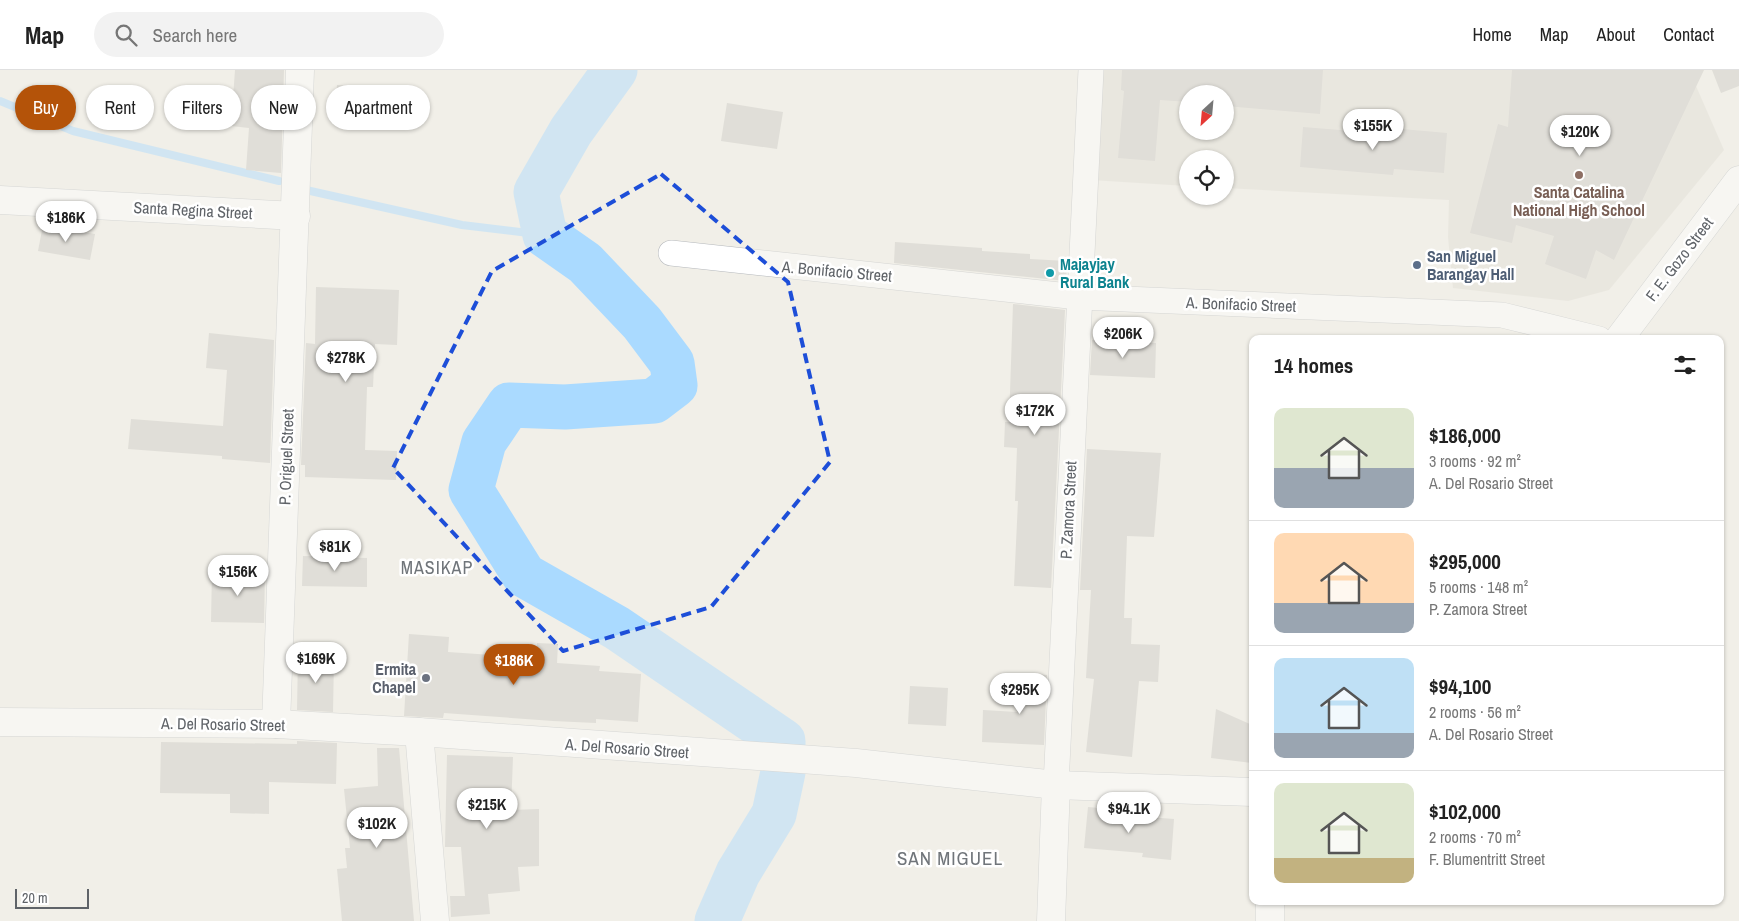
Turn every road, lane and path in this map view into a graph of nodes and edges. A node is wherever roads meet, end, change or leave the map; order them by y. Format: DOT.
graph roads {
  1 [pos="300,70"];
  2 [pos="1091,70"];
  3 [pos="1739,180"];
  4 [pos="0,200"];
  5 [pos="296,216"];
  6 [pos="671,253"];
  7 [pos="1078,297"];
  8 [pos="1583,335"];
  9 [pos="1622,335"];
  10 [pos="0,722"];
  11 [pos="276,724"];
  12 [pos="419,732"];
  13 [pos="1056,785"];
  14 [pos="1249,792"];
  15 [pos="1270,905"];
  16 [pos="435,921"];
  17 [pos="1051,921"];
  18 [pos="1270,921"];
  1 -- 5 [label="main road, P. Origuel Street"];
  2 -- 7 [label="street, P. Zamora Street"];
  3 -- 9 [label="main road, F. E. Gozo Street"];
  4 -- 5 [label="main road, Santa Regina Street"];
  5 -- 11 [label="main road, P. Origuel Street"];
  6 -- 7 [label="street, A. Bonifacio Street"];
  7 -- 8 [label="street, A. Bonifacio Street"];
  7 -- 13 [label="street, P. Zamora Street"];
  10 -- 11 [label="main road, A. Del Rosario Street"];
  11 -- 12 [label="main road, A. Del Rosario Street"];
  12 -- 13 [label="main road, A. Del Rosario Street"];
  12 -- 16 [label="main road"];
  13 -- 14 [label="main road, A. Del Rosario Street"];
  13 -- 17 [label="main road, P. Zamora Street"];
  15 -- 18 [label="main road"];
}
